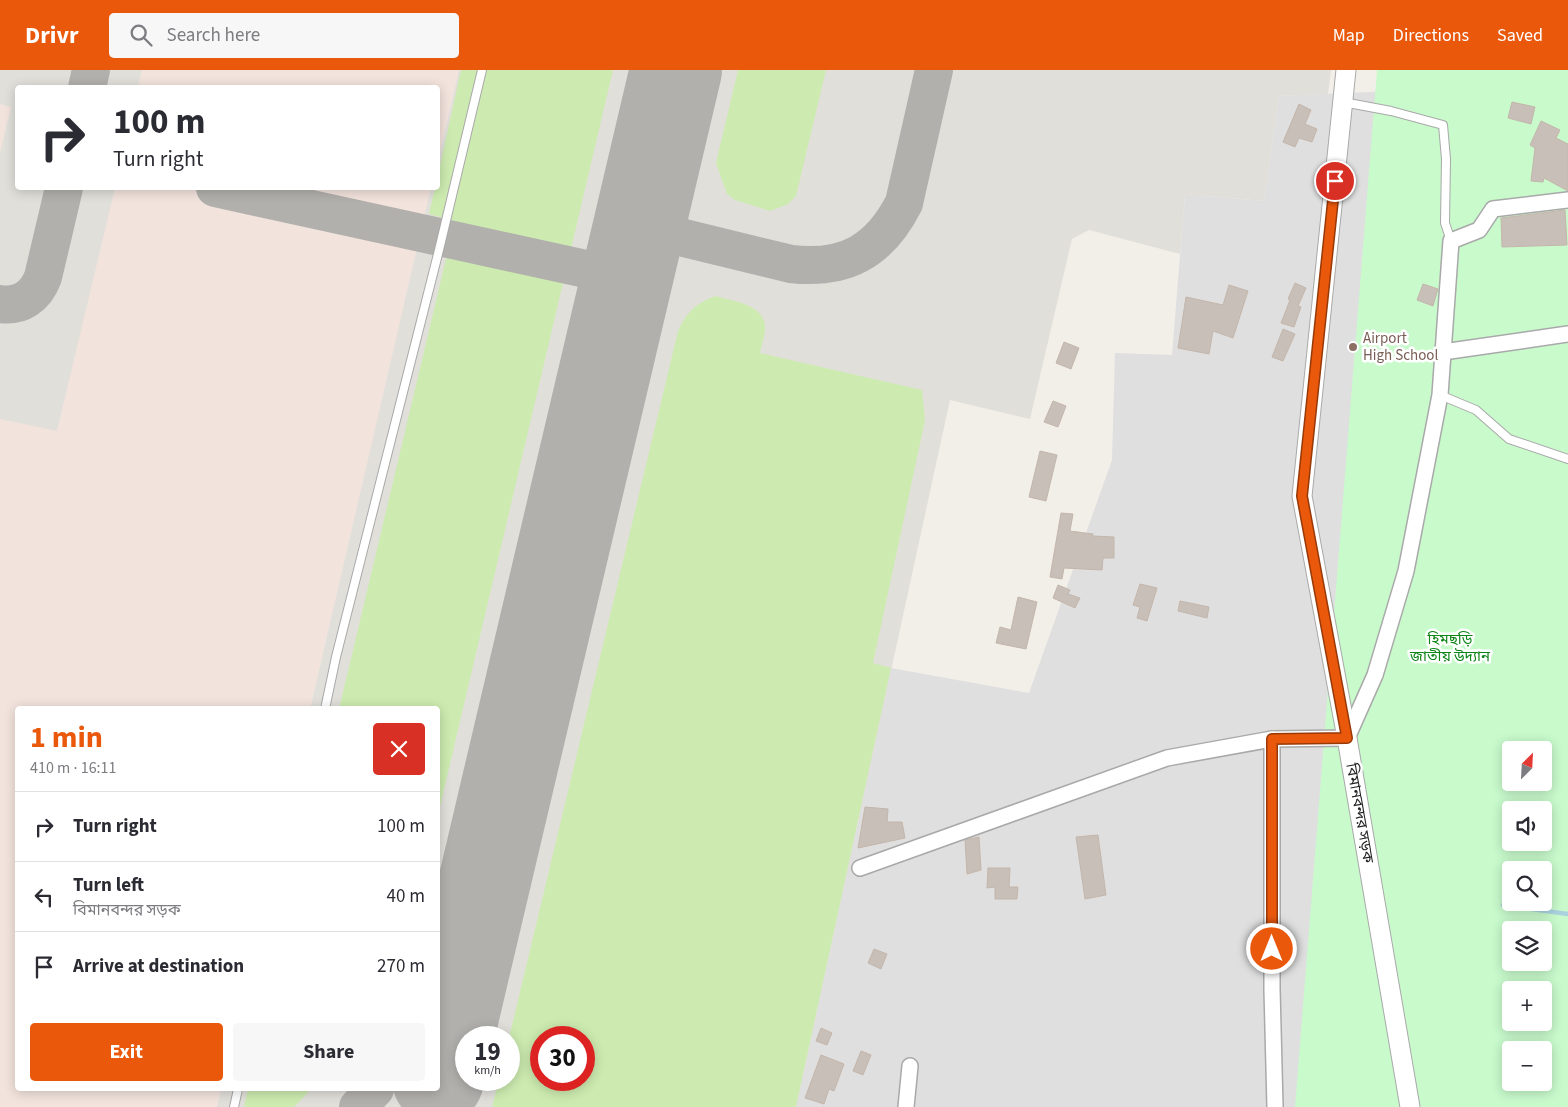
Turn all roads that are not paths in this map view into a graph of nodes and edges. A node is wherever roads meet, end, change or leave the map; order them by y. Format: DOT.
graph roads {
  1 [pos="482,70"];
  2 [pos="1346,70"];
  3 [pos="1343,102"];
  4 [pos="1568,200"];
  5 [pos="1450,241"];
  6 [pos="1568,334"];
  7 [pos="1443,352"];
  8 [pos="1440,395"];
  9 [pos="1568,458"];
  10 [pos="326,706"];
  11 [pos="1347,738"];
  12 [pos="1272,739"];
  13 [pos="860,868"];
  14 [pos="910,1066"];
  15 [pos="238,1091"];
  16 [pos="234,1107"];
  17 [pos="906,1107"];
  18 [pos="1275,1107"];
  19 [pos="1410,1107"];
  1 -- 10 [label="lane"];
  2 -- 3 [label="street, বিমানবন্দর সড়ক"];
  3 -- 5 [label="lane"];
  3 -- 11 [label="street, বিমানবন্দর সড়ক"];
  4 -- 5 [label="street"];
  5 -- 7 [label="street"];
  6 -- 7 [label="street"];
  7 -- 8 [label="street"];
  8 -- 9 [label="lane"];
  8 -- 11 [label="street"];
  11 -- 12 [label="street"];
  11 -- 19 [label="street, বিমানবন্দর সড়ক"];
  12 -- 13 [label="street"];
  12 -- 18 [label="street"];
  14 -- 17 [label="street"];
  15 -- 16 [label="lane"];
}
